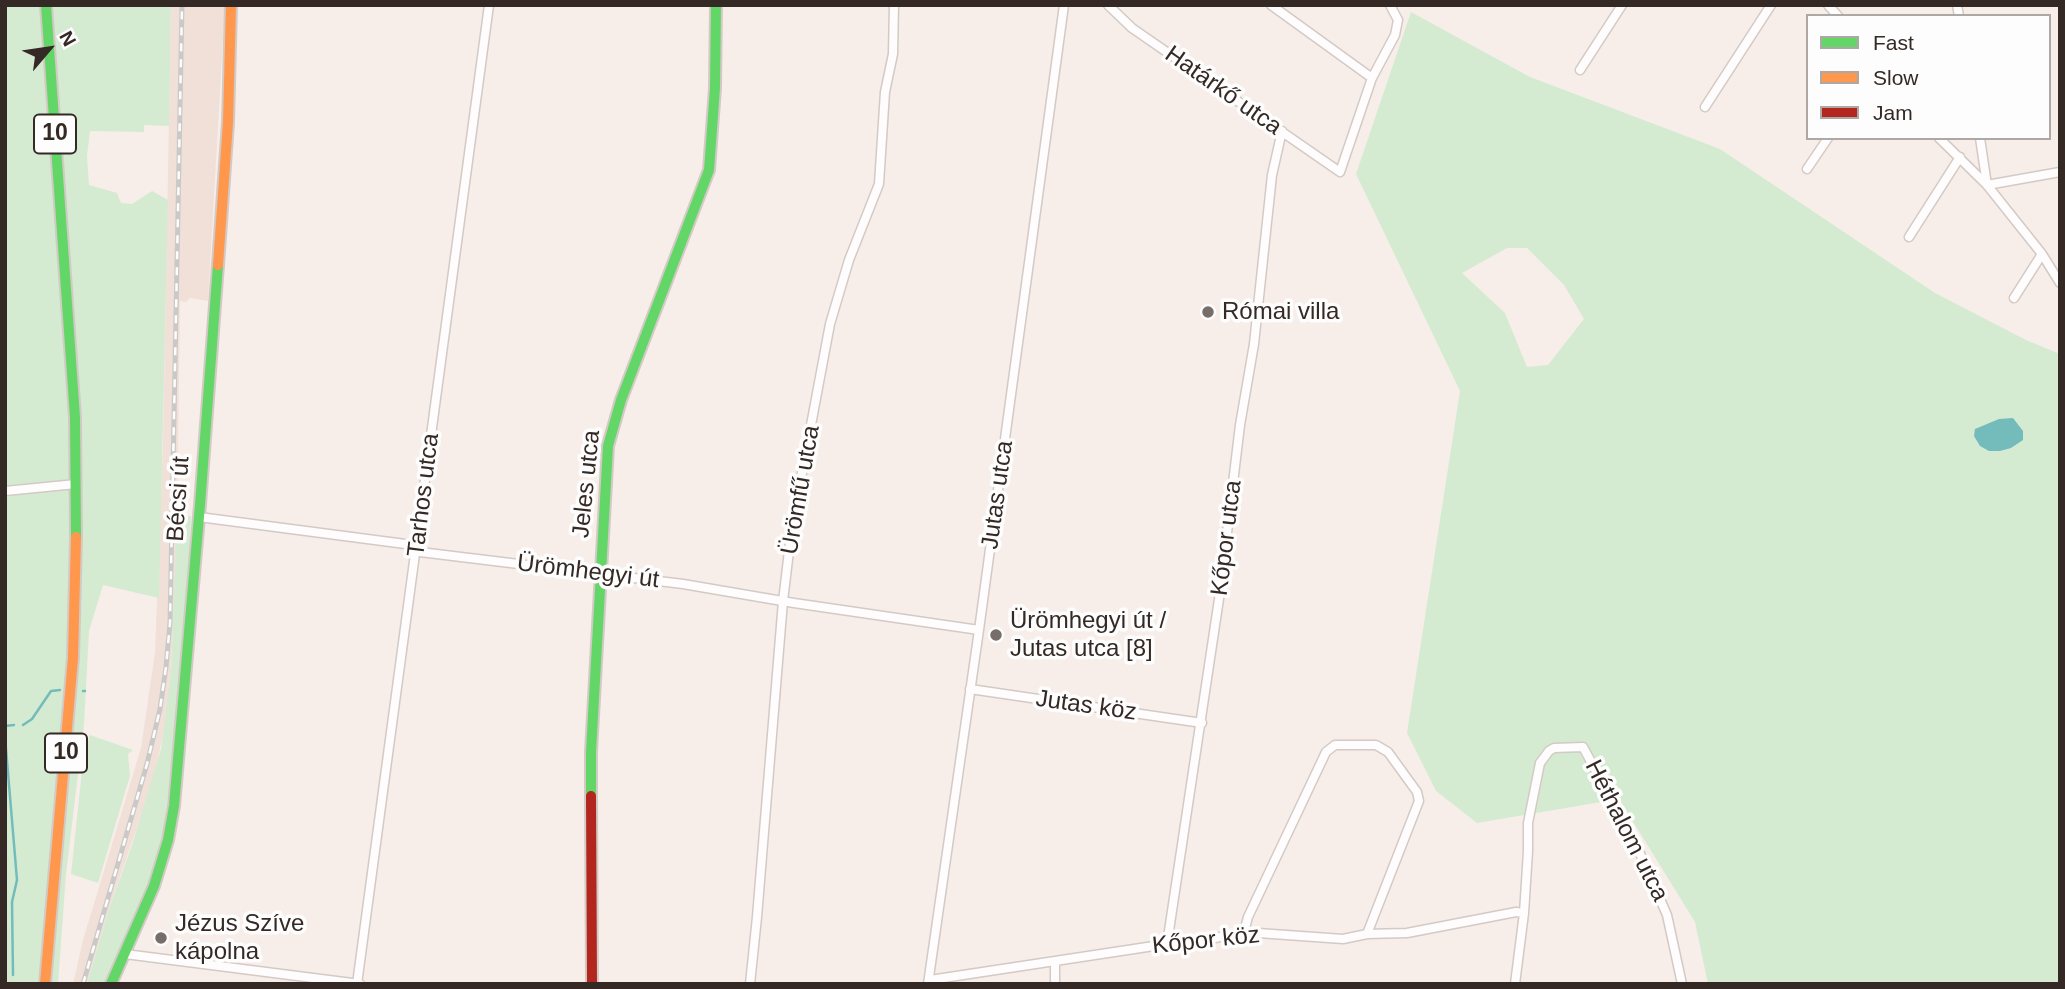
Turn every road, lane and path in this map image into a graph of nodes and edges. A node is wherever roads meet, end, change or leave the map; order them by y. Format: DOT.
graph roads {
  1 [pos="46,5"];
  2 [pos="231,5"];
  3 [pos="489,5"];
  4 [pos="716,5"];
  5 [pos="894,5"];
  6 [pos="1064,5"];
  7 [pos="1108,5"];
  8 [pos="1270,5"];
  9 [pos="1382,5"];
  10 [pos="1622,5"];
  11 [pos="1771,5"];
  12 [pos="1390,6"];
  13 [pos="1580,70"];
  14 [pos="1373,78"];
  15 [pos="1705,107"];
  16 [pos="1282,131"];
  17 [pos="1827,140"];
  18 [pos="1941,140"];
  19 [pos="1980,140"];
  20 [pos="1961,158"];
  21 [pos="1807,169"];
  22 [pos="2060,172"];
  23 [pos="1987,185"];
  24 [pos="1909,237"];
  25 [pos="2042,254"];
  26 [pos="2060,283"];
  27 [pos="2014,298"];
  28 [pos="76,484"];
  29 [pos="5,491"];
  30 [pos="199,517"];
  31 [pos="416,549"];
  32 [pos="600,573"];
  33 [pos="783,601"];
  34 [pos="979,631"];
  35 [pos="970,688"];
  36 [pos="1202,723"];
  37 [pos="1524,913"];
  38 [pos="1244,933"];
  39 [pos="1367,934"];
  40 [pos="1167,944"];
  41 [pos="125,954"];
  42 [pos="1055,961"];
  43 [pos="929,982"];
  44 [pos="45,984"];
  45 [pos="111,984"];
  46 [pos="358,984"];
  47 [pos="592,984"];
  48 [pos="750,984"];
  49 [pos="1055,984"];
  50 [pos="1515,984"];
  51 [pos="1682,984"];
  1 -- 28 [label="street, 10"];
  2 -- 30 [label="street, Bécsi út"];
  3 -- 31 [label="street, Tarhos utca"];
  4 -- 32 [label="street, Jeles utca"];
  5 -- 33 [label="street, Ürömfű utca"];
  6 -- 34 [label="street, Jutas utca"];
  7 -- 16 [label="street, Határkő utca"];
  8 -- 14 [label="street"];
  9 -- 12 [label="street"];
  10 -- 13 [label="street"];
  11 -- 15 [label="street"];
  12 -- 14 [label="street"];
  14 -- 16 [label="street, Határkő utca"];
  16 -- 36 [label="street, Kőpor utca"];
  17 -- 21 [label="street"];
  18 -- 20 [label="street"];
  19 -- 23 [label="street"];
  20 -- 23 [label="street"];
  20 -- 24 [label="street"];
  22 -- 23 [label="street"];
  23 -- 25 [label="street"];
  25 -- 26 [label="street"];
  25 -- 27 [label="street"];
  28 -- 29 [label="street"];
  28 -- 44 [label="street, 10"];
  30 -- 31 [label="street, Ürömhegyi út"];
  30 -- 41 [label="street, Bécsi út"];
  31 -- 32 [label="street, Ürömhegyi út"];
  31 -- 46 [label="street, Tarhos utca"];
  32 -- 33 [label="street, Ürömhegyi út"];
  32 -- 47 [label="street, Jeles utca"];
  33 -- 34 [label="street, Ürömhegyi út"];
  33 -- 48 [label="street, Ürömfű utca"];
  34 -- 35 [label="street, Jutas utca"];
  35 -- 36 [label="street, Jutas köz"];
  35 -- 43 [label="street, Jutas utca"];
  36 -- 40 [label="street, Kőpor utca"];
  37 -- 39 [label="street, Kőpor köz"];
  37 -- 50 [label="street"];
  37 -- 51 [label="street, Héthalom utca"];
  38 -- 39 [label="street, Kőpor köz"];
  38 -- 39 [label="street"];
  38 -- 40 [label="street, Kőpor köz"];
  40 -- 42 [label="street, Kőpor köz"];
  41 -- 45 [label="street, Bécsi út"];
  41 -- 46 [label="street"];
  42 -- 43 [label="street, Kőpor köz"];
  42 -- 49 [label="street"];
}
